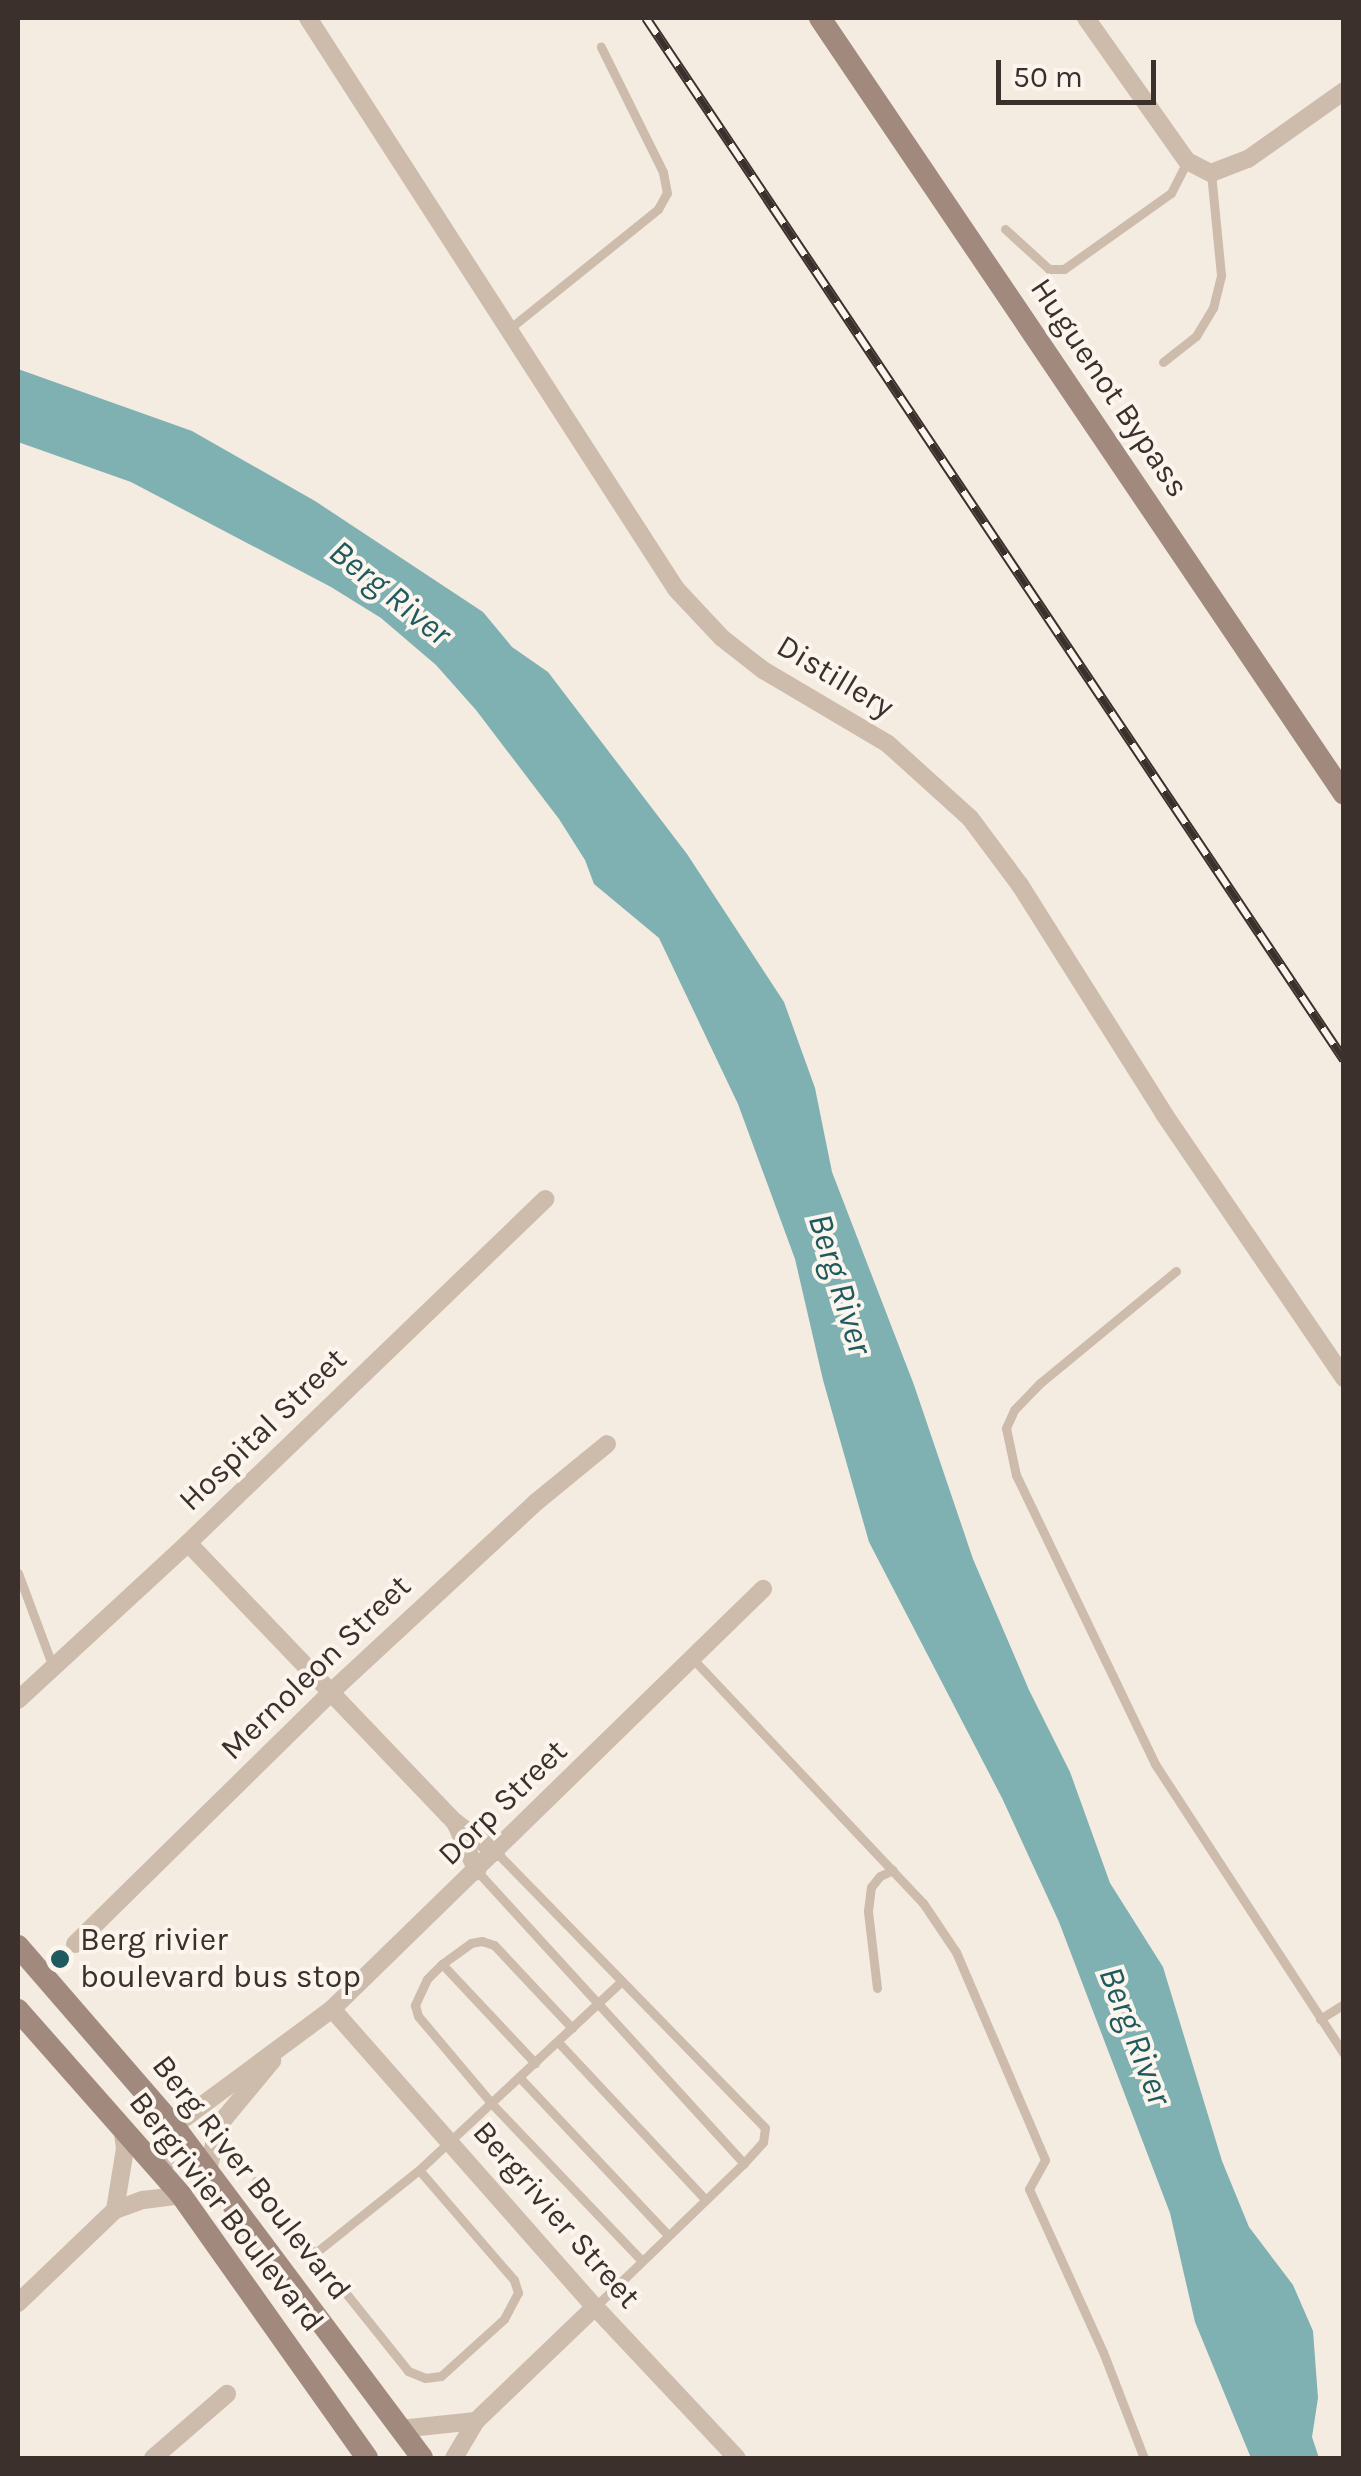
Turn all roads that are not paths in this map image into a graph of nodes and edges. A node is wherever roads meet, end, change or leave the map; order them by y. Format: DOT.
graph roads {
  1 [pos="308,18"];
  2 [pos="820,18"];
  3 [pos="1086,18"];
  4 [pos="601,47"];
  5 [pos="1344,91"];
  6 [pos="1187,161"];
  7 [pos="1211,174"];
  8 [pos="1006,229"];
  9 [pos="510,329"];
  10 [pos="1163,362"];
  11 [pos="1344,794"];
  12 [pos="546,1199"];
  13 [pos="1176,1271"];
  14 [pos="1344,1378"];
  15 [pos="607,1444"];
  16 [pos="188,1544"];
  17 [pos="18,1572"];
  18 [pos="762,1589"];
  19 [pos="692,1658"];
  20 [pos="53,1668"];
  21 [pos="330,1693"];
  22 [pos="18,1700"];
  23 [pos="455,1822"];
  24 [pos="496,1852"];
  25 [pos="893,1870"];
  26 [pos="476,1871"];
  27 [pos="74,1944"];
  28 [pos="18,1946"];
  29 [pos="442,1964"];
  30 [pos="622,1981"];
  31 [pos="876,1988"];
  32 [pos="598,2004"];
  33 [pos="1344,2004"];
  34 [pos="332,2010"];
  35 [pos="19,2012"];
  36 [pos="1320,2019"];
  37 [pos="572,2028"];
  38 [pos="558,2042"];
  39 [pos="278,2053"];
  40 [pos="1344,2054"];
  41 [pos="535,2063"];
  42 [pos="520,2078"];
  43 [pos="492,2104"];
  44 [pos="122,2126"];
  45 [pos="174,2126"];
  46 [pos="450,2140"];
  47 [pos="744,2163"];
  48 [pos="419,2170"];
  49 [pos="208,2171"];
  50 [pos="162,2174"];
  51 [pos="256,2181"];
  52 [pos="181,2195"];
  53 [pos="705,2200"];
  54 [pos="116,2210"];
  55 [pos="668,2235"];
  56 [pos="314,2254"];
  57 [pos="641,2260"];
  58 [pos="18,2303"];
  59 [pos="596,2307"];
  60 [pos="227,2394"];
  61 [pos="476,2421"];
  62 [pos="400,2428"];
  63 [pos="725,2454"];
  64 [pos="154,2458"];
  65 [pos="367,2458"];
  66 [pos="422,2458"];
  67 [pos="454,2458"];
  68 [pos="1144,2458"];
  1 -- 9 [label="street, Distillery"];
  2 -- 11 [label="street, Huguenot Bypass"];
  3 -- 6 [label="street"];
  4 -- 9 [label="lane"];
  5 -- 7 [label="street"];
  6 -- 7 [label="street"];
  6 -- 8 [label="lane"];
  7 -- 10 [label="lane"];
  9 -- 14 [label="street, Distillery"];
  12 -- 16 [label="street, Hospital Street"];
  13 -- 36 [label="lane"];
  15 -- 21 [label="street, Mernoleon Street"];
  16 -- 20 [label="street, Hospital Street"];
  16 -- 21 [label="street"];
  17 -- 20 [label="lane"];
  18 -- 19 [label="street, Dorp Street"];
  19 -- 24 [label="street, Dorp Street"];
  19 -- 25 [label="lane"];
  20 -- 22 [label="street, Hospital Street"];
  21 -- 23 [label="street"];
  21 -- 27 [label="street, Mernoleon Street"];
  23 -- 24 [label="street"];
  23 -- 26 [label="street"];
  24 -- 26 [label="street, Dorp Street"];
  24 -- 30 [label="lane"];
  25 -- 31 [label="lane"];
  25 -- 68 [label="lane"];
  26 -- 32 [label="lane"];
  26 -- 34 [label="street, Dorp Street"];
  28 -- 45 [label="street, Berg River Boulevard"];
  29 -- 37 [label="lane"];
  29 -- 41 [label="lane"];
  29 -- 43 [label="lane"];
  30 -- 32 [label="lane"];
  30 -- 47 [label="lane"];
  32 -- 37 [label="lane"];
  32 -- 47 [label="lane"];
  33 -- 36 [label="lane"];
  34 -- 39 [label="street, Dorp Street"];
  34 -- 46 [label="street, Bergrivier Street"];
  35 -- 44 [label="street, Bergrivier Boulevard"];
  36 -- 40 [label="lane"];
  37 -- 38 [label="lane"];
  38 -- 41 [label="lane"];
  38 -- 53 [label="lane"];
  39 -- 45 [label="street, Dorp Street"];
  39 -- 49 [label="street, Dorp Street"];
  41 -- 42 [label="lane"];
  42 -- 43 [label="lane"];
  42 -- 55 [label="lane"];
  43 -- 46 [label="lane"];
  43 -- 57 [label="lane"];
  44 -- 50 [label="street, Bergrivier Boulevard"];
  44 -- 54 [label="street"];
  45 -- 49 [label="street, Berg River Boulevard"];
  45 -- 50 [label="street"];
  46 -- 48 [label="lane"];
  46 -- 59 [label="street, Bergrivier Street"];
  47 -- 53 [label="lane"];
  48 -- 56 [label="lane"];
  48 -- 56 [label="lane"];
  49 -- 62 [label="street, Berg River Boulevard"];
  50 -- 52 [label="street, Bergrivier Boulevard"];
  51 -- 56 [label="lane"];
  52 -- 54 [label="street"];
  52 -- 65 [label="street, Bergrivier Boulevard"];
  53 -- 55 [label="lane"];
  54 -- 58 [label="street"];
  55 -- 57 [label="lane"];
  57 -- 59 [label="lane"];
  59 -- 61 [label="street"];
  59 -- 63 [label="street, Bergrivier Street"];
  60 -- 64 [label="street"];
  61 -- 62 [label="street"];
  61 -- 67 [label="street"];
  62 -- 66 [label="street, Berg River Boulevard"];
}
